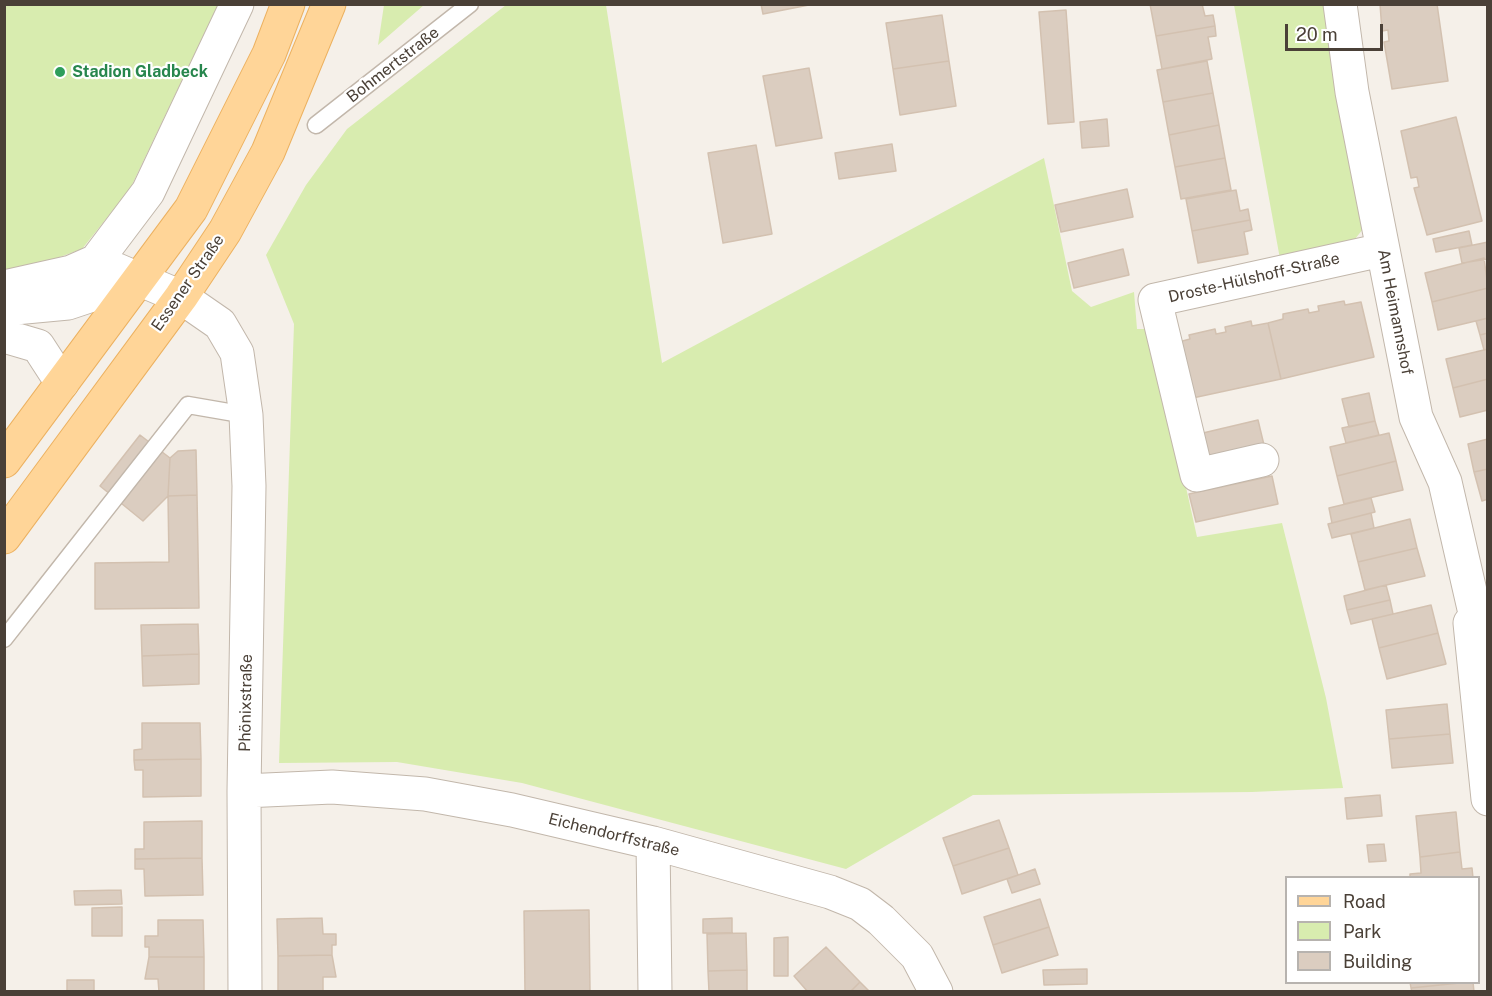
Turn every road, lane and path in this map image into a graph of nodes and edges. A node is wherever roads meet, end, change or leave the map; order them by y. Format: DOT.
graph roads {
  1 [pos="237,4"];
  2 [pos="288,4"];
  3 [pos="329,4"];
  4 [pos="470,4"];
  5 [pos="1340,4"];
  6 [pos="316,126"];
  7 [pos="1382,249"];
  8 [pos="96,261"];
  9 [pos="140,279"];
  10 [pos="4,287"];
  11 [pos="181,297"];
  12 [pos="4,309"];
  13 [pos="4,336"];
  14 [pos="62,383"];
  15 [pos="246,415"];
  16 [pos="1262,460"];
  17 [pos="4,461"];
  18 [pos="4,537"];
  19 [pos="4,639"];
  20 [pos="244,791"];
  21 [pos="1488,799"];
  22 [pos="653,843"];
  23 [pos="245,992"];
  24 [pos="655,992"];
  25 [pos="936,992"];
  1 -- 8 [label="street"];
  2 -- 9 [label="main road"];
  3 -- 11 [label="main road, Essener Straße"];
  4 -- 6 [label="lane, Bohmertstraße"];
  5 -- 7 [label="street, Am Heimannshof"];
  7 -- 16 [label="street, Droste-Hülshoff-Straße"];
  7 -- 21 [label="street, Am Heimannshof"];
  8 -- 9 [label="street, Phönixstraße"];
  8 -- 10 [label="street"];
  9 -- 11 [label="street, Phönixstraße"];
  9 -- 12 [label="street"];
  9 -- 14 [label="main road"];
  11 -- 15 [label="street, Phönixstraße"];
  11 -- 18 [label="main road, Essener Straße"];
  13 -- 14 [label="street"];
  14 -- 17 [label="main road"];
  15 -- 19 [label="lane"];
  15 -- 20 [label="street, Phönixstraße"];
  20 -- 22 [label="street, Eichendorffstraße"];
  20 -- 23 [label="street, Phönixstraße"];
  22 -- 24 [label="street"];
  22 -- 25 [label="street, Eichendorffstraße"];
}
